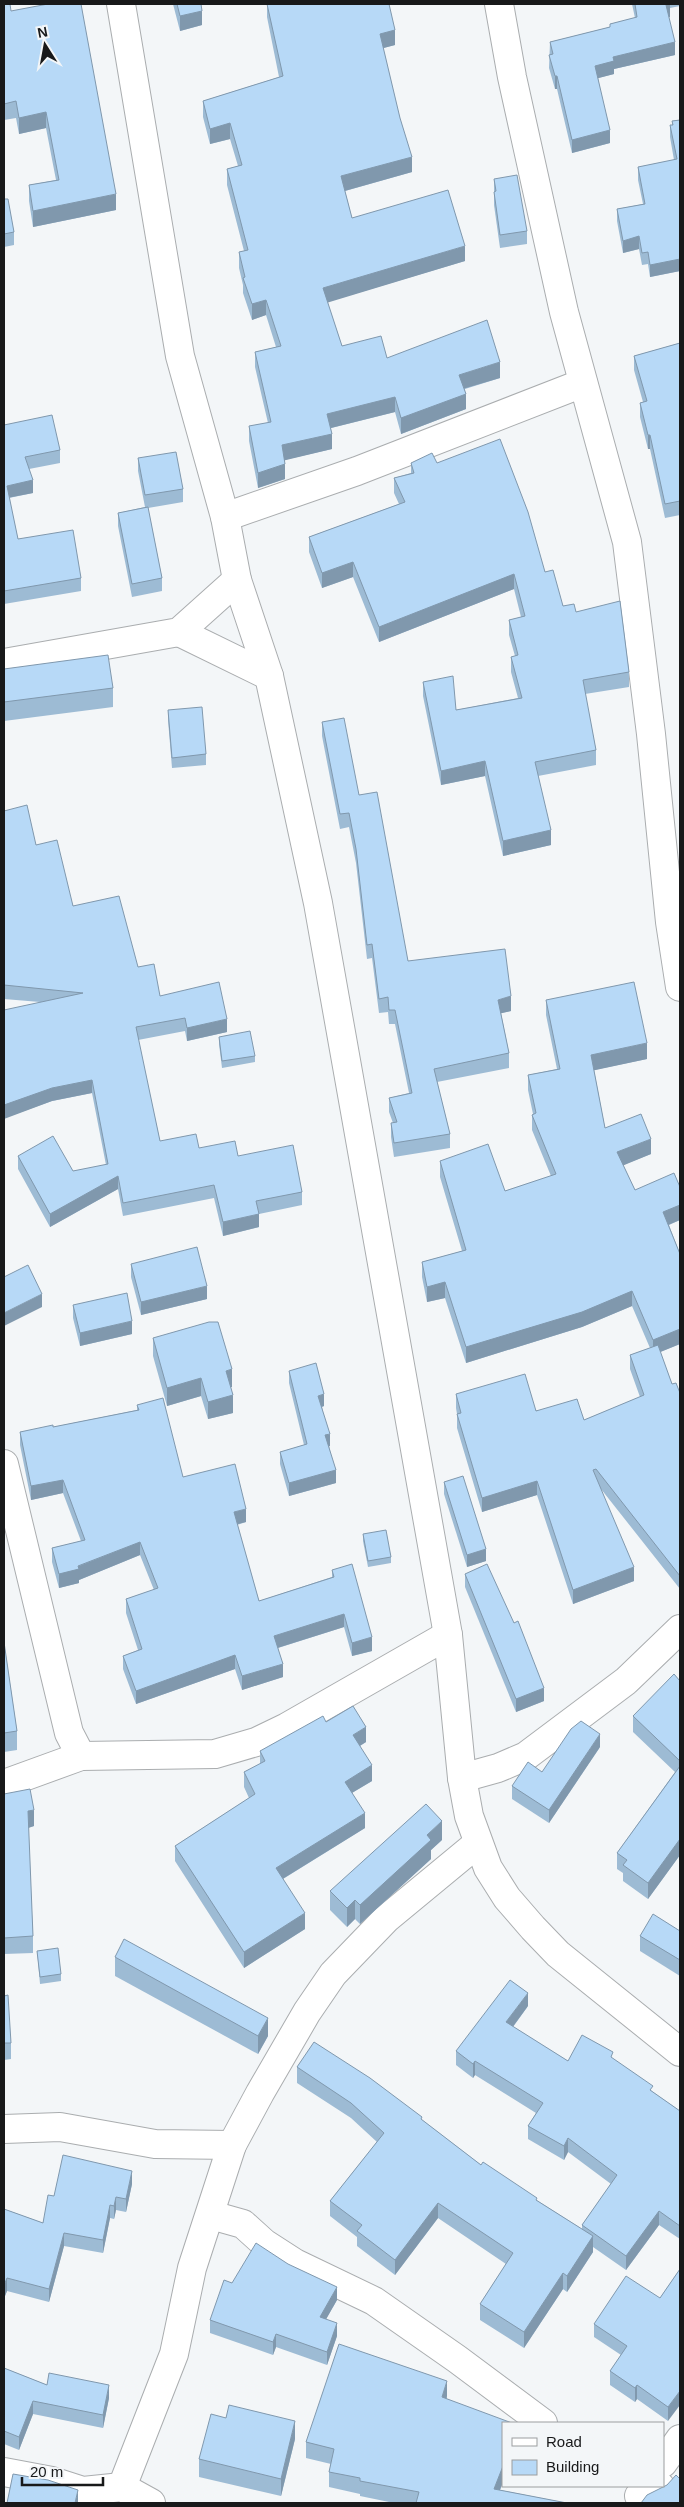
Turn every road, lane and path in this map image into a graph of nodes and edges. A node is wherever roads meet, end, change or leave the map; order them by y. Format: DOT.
graph roads {
  1 [pos="121,4"];
  2 [pos="499,4"];
  3 [pos="582,383"];
  4 [pos="225,517"];
  5 [pos="237,580"];
  6 [pos="179,632"];
  7 [pos="4,663"];
  8 [pos="269,676"];
  9 [pos="680,987"];
  10 [pos="4,1464"];
  11 [pos="680,1629"];
  12 [pos="448,1635"];
  13 [pos="81,1756"];
  14 [pos="462,1778"];
  15 [pos="4,1784"];
  16 [pos="478,1843"];
  17 [pos="680,2052"];
  18 [pos="4,2129"];
  19 [pos="232,2145"];
  20 [pos="211,2215"];
  21 [pos="541,2422"];
  22 [pos="680,2439"];
  23 [pos="664,2462"];
  24 [pos="4,2472"];
  25 [pos="680,2481"];
  26 [pos="664,2483"];
  27 [pos="122,2487"];
  28 [pos="151,2503"];
  1 -- 4 [label="street"];
  2 -- 3 [label="street"];
  3 -- 4 [label="street"];
  3 -- 9 [label="street"];
  4 -- 5 [label="street"];
  5 -- 6 [label="street"];
  5 -- 8 [label="street"];
  6 -- 7 [label="street"];
  6 -- 8 [label="street"];
  8 -- 12 [label="street"];
  10 -- 13 [label="street"];
  11 -- 14 [label="street"];
  12 -- 13 [label="street"];
  12 -- 14 [label="street"];
  13 -- 15 [label="street"];
  14 -- 16 [label="street"];
  16 -- 17 [label="street"];
  16 -- 19 [label="street"];
  18 -- 19 [label="street"];
  19 -- 20 [label="street"];
  20 -- 21 [label="street"];
  20 -- 27 [label="street"];
  22 -- 23 [label="street"];
  24 -- 27 [label="street"];
  25 -- 26 [label="street"];
  27 -- 28 [label="street"];
}
